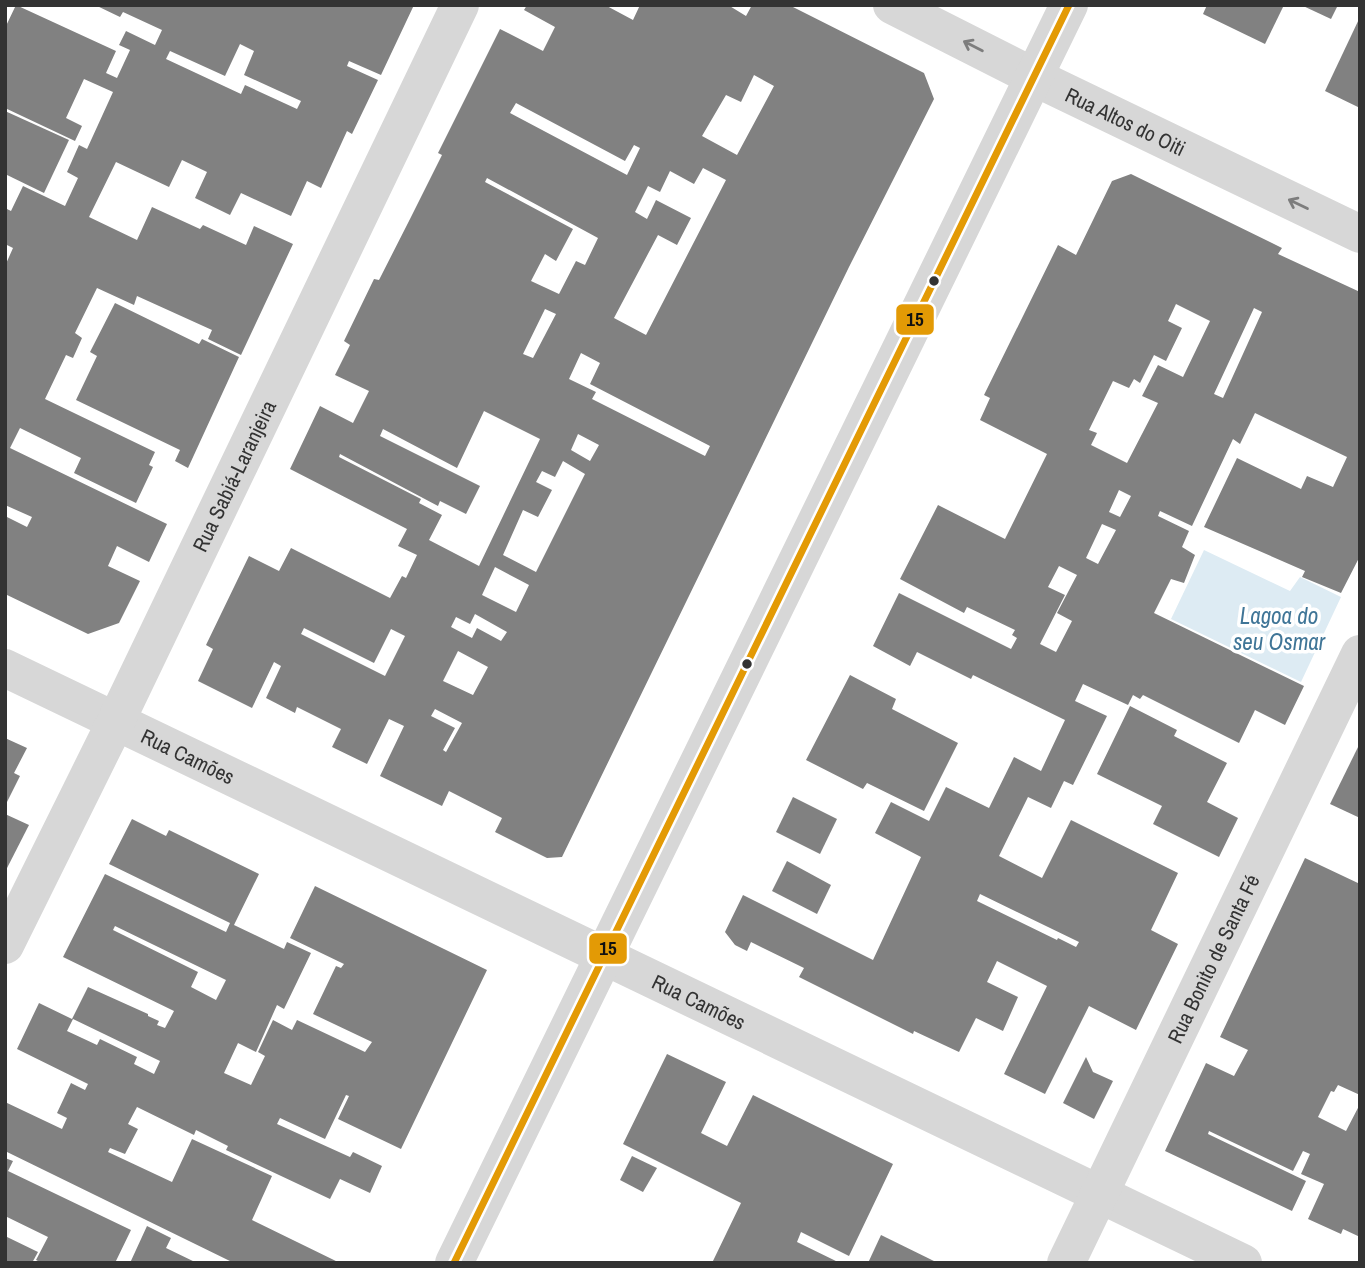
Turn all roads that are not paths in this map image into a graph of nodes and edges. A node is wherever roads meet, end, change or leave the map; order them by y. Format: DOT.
graph roads {
  1 [pos="460,5"];
  2 [pos="892,5"];
  3 [pos="1069,5"];
  4 [pos="1034,77"];
  5 [pos="1360,234"];
  6 [pos="1360,654"];
  7 [pos="5,667"];
  8 [pos="116,721"];
  9 [pos="5,944"];
  10 [pos="604,954"];
  11 [pos="1100,1195"];
  12 [pos="454,1263"];
  13 [pos="1066,1263"];
  14 [pos="1243,1263"];
  1 -- 8 [label="street, Rua Sabiá-Laranjeira"];
  4 -- 2 [label="street, Rua Altos do Oiti, one-way"];
  3 -- 4 [label="street"];
  5 -- 4 [label="street, Rua Altos do Oiti, one-way"];
  4 -- 10 [label="street"];
  6 -- 11 [label="street, Rua Bonito de Santa Fé"];
  7 -- 8 [label="street, Rua Camões"];
  8 -- 9 [label="street, Rua Sabiá-Laranjeira"];
  8 -- 10 [label="street, Rua Camões"];
  10 -- 11 [label="street, Rua Camões"];
  10 -- 12 [label="street"];
  11 -- 13 [label="street, Rua Bonito de Santa Fé"];
  11 -- 14 [label="street, Rua Camões"];
}
